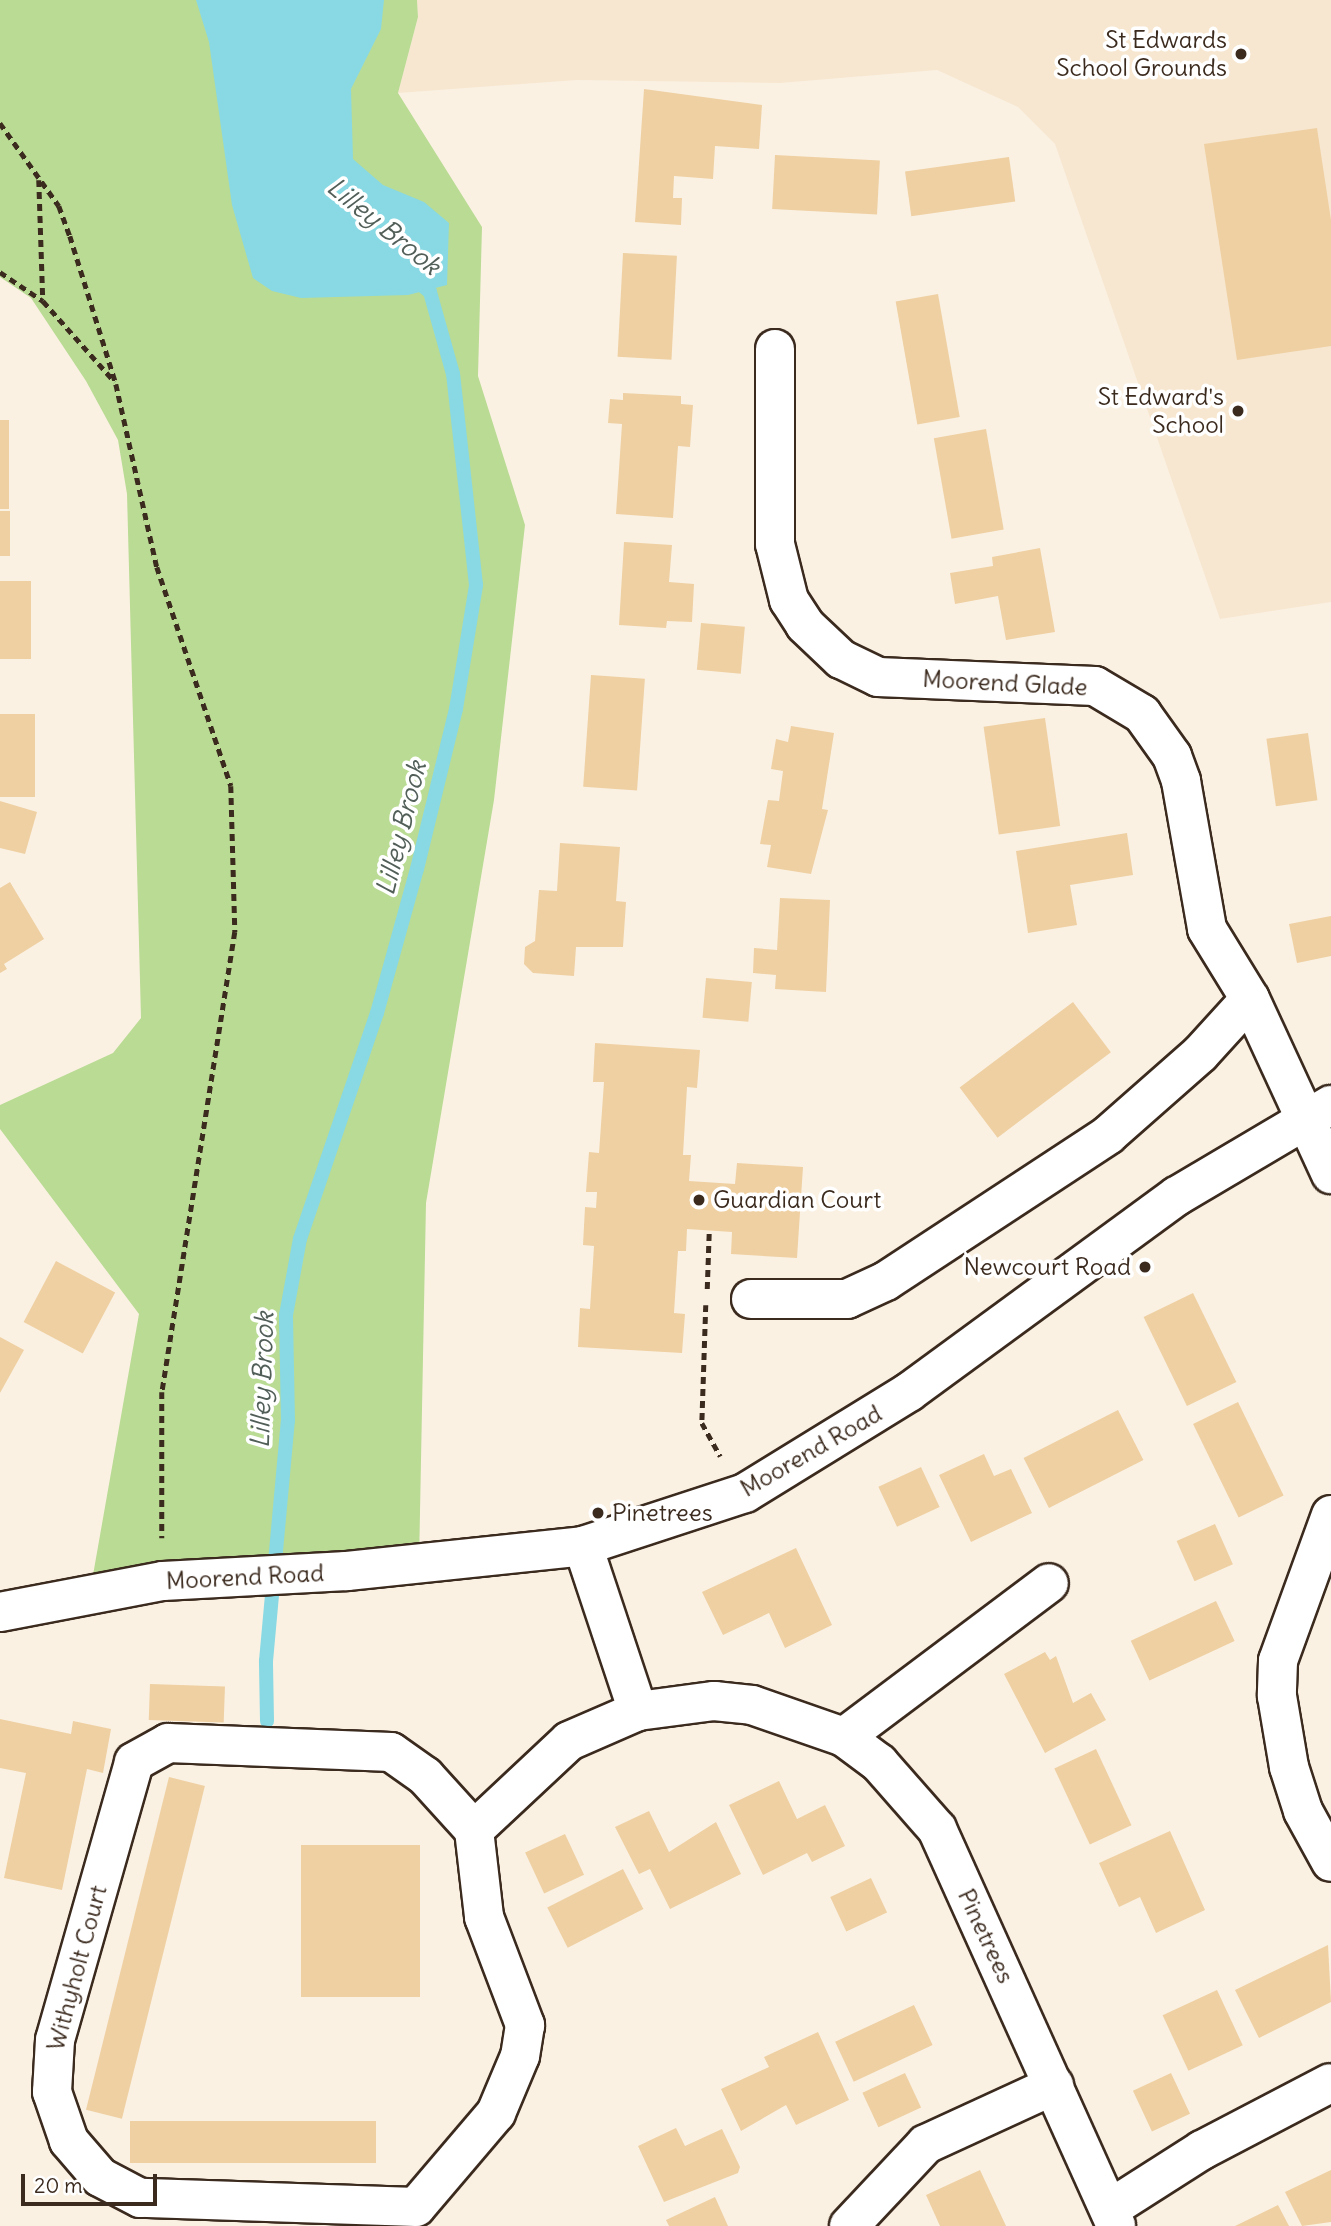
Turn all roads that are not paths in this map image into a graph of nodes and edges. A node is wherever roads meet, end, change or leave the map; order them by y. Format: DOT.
graph roads {
  1 [pos="775,349"];
  2 [pos="1250,999"];
  3 [pos="1318,1111"];
  4 [pos="1331,1174"];
  5 [pos="751,1299"];
  6 [pos="1331,1515"];
  7 [pos="583,1546"];
  8 [pos="1049,1583"];
  9 [pos="0,1612"];
  10 [pos="638,1711"];
  11 [pos="844,1737"];
  12 [pos="474,1830"];
  13 [pos="1331,1862"];
  14 [pos="1330,2083"];
  15 [pos="1054,2085"];
  16 [pos="1114,2217"];
  17 [pos="849,2226"];
  1 -- 2 [label="street, Moorend Glade"];
  2 -- 3 [label="street, Moorend Glade"];
  2 -- 5 [label="street"];
  3 -- 4 [label="street"];
  3 -- 7 [label="street, Moorend Road"];
  6 -- 13 [label="street"];
  7 -- 9 [label="street, Moorend Road"];
  7 -- 10 [label="street"];
  8 -- 11 [label="street"];
  10 -- 11 [label="street, Pinetrees"];
  10 -- 12 [label="street, Pinetrees"];
  11 -- 15 [label="street, Pinetrees"];
  12 -- 12 [label="street, Withyholt Court"];
  14 -- 16 [label="street"];
  15 -- 16 [label="street, Pinetrees"];
  15 -- 17 [label="street"];
}
